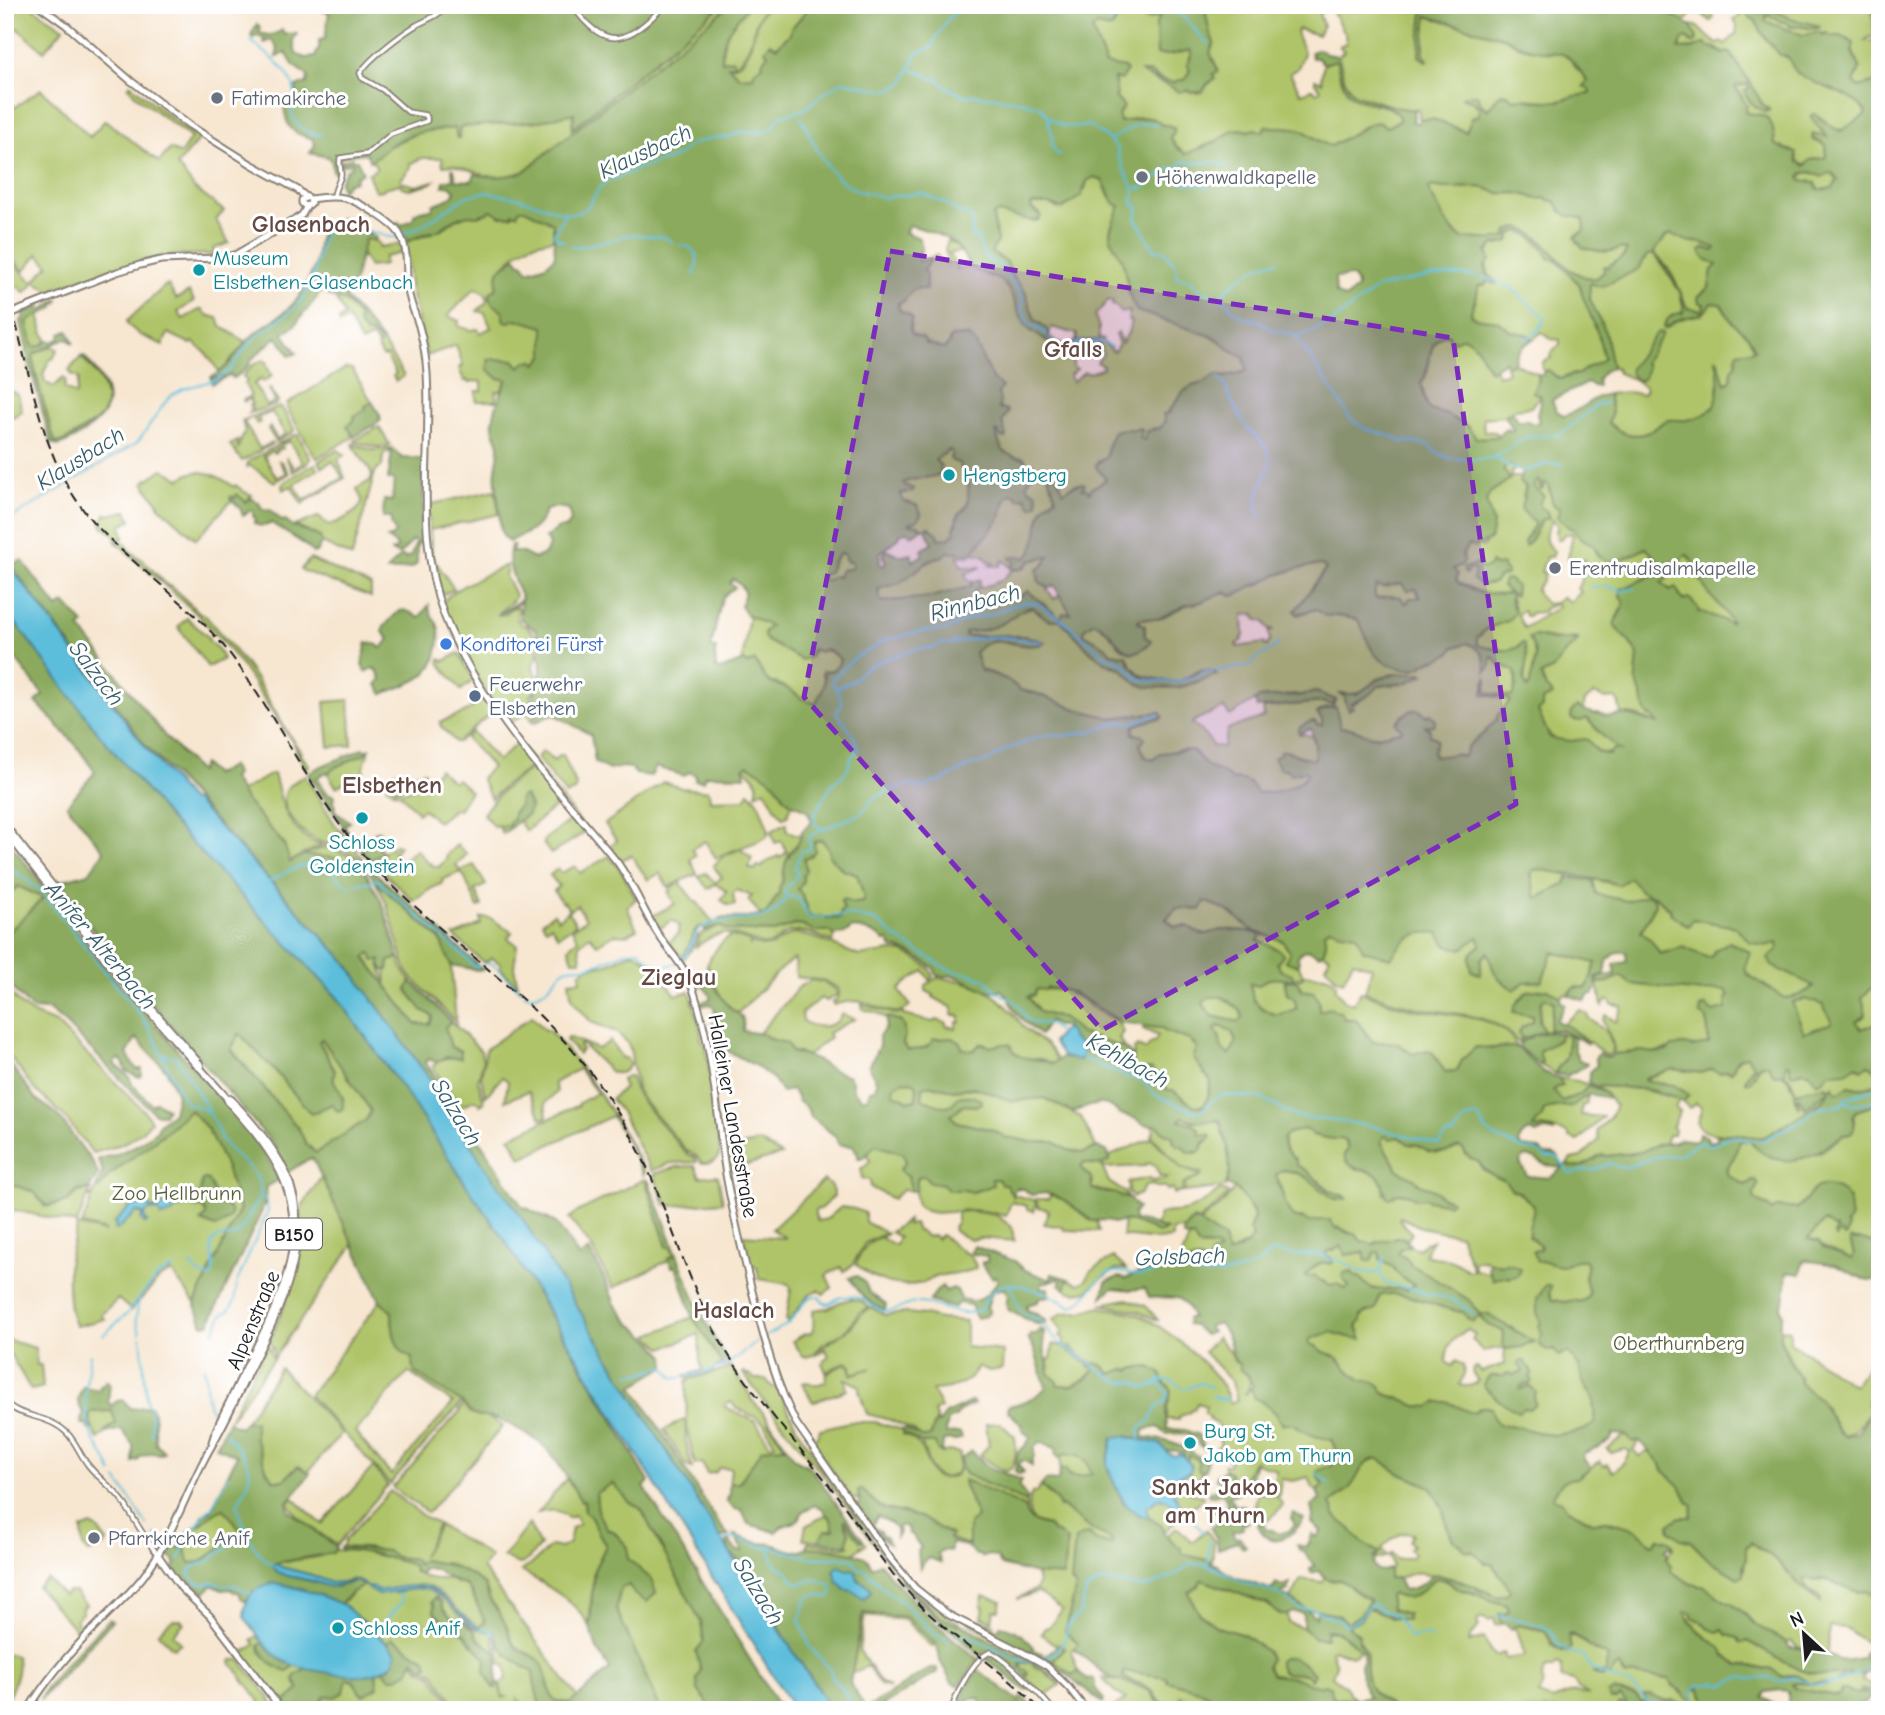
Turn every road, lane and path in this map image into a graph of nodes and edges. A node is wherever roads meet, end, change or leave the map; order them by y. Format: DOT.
graph roads {
  1 [pos="38,5"];
  2 [pos="447,5"];
  3 [pos="572,5"];
  4 [pos="665,5"];
  5 [pos="331,198"];
  6 [pos="307,202"];
  7 [pos="5,316"];
  8 [pos="5,825"];
  9 [pos="5,831"];
  10 [pos="201,1069"];
  11 [pos="5,1401"];
  12 [pos="158,1555"];
  13 [pos="28,1710"];
  14 [pos="282,1710"];
  15 [pos="952,1710"];
  16 [pos="1053,1710"];
  17 [pos="1084,1710"];
  1 -- 6 [label="main road"];
  2 -- 5 [label="street"];
  3 -- 4 [label="street"];
  5 -- 6 [label="main road"];
  5 -- 17 [label="main road, Halleiner Landesstraße"];
  6 -- 7 [label="main road, bridge"];
  8 -- 10 [label="main road, Alpenstraße / B150"];
  9 -- 10 [label="main road, Alpenstraße / B150"];
  10 -- 12 [label="main road, Alpenstraße / B150"];
  11 -- 12 [label="street"];
  12 -- 13 [label="main road, Alpenstraße / B150"];
  12 -- 14 [label="main road"];
  15 -- 16 [label="street"];
}
